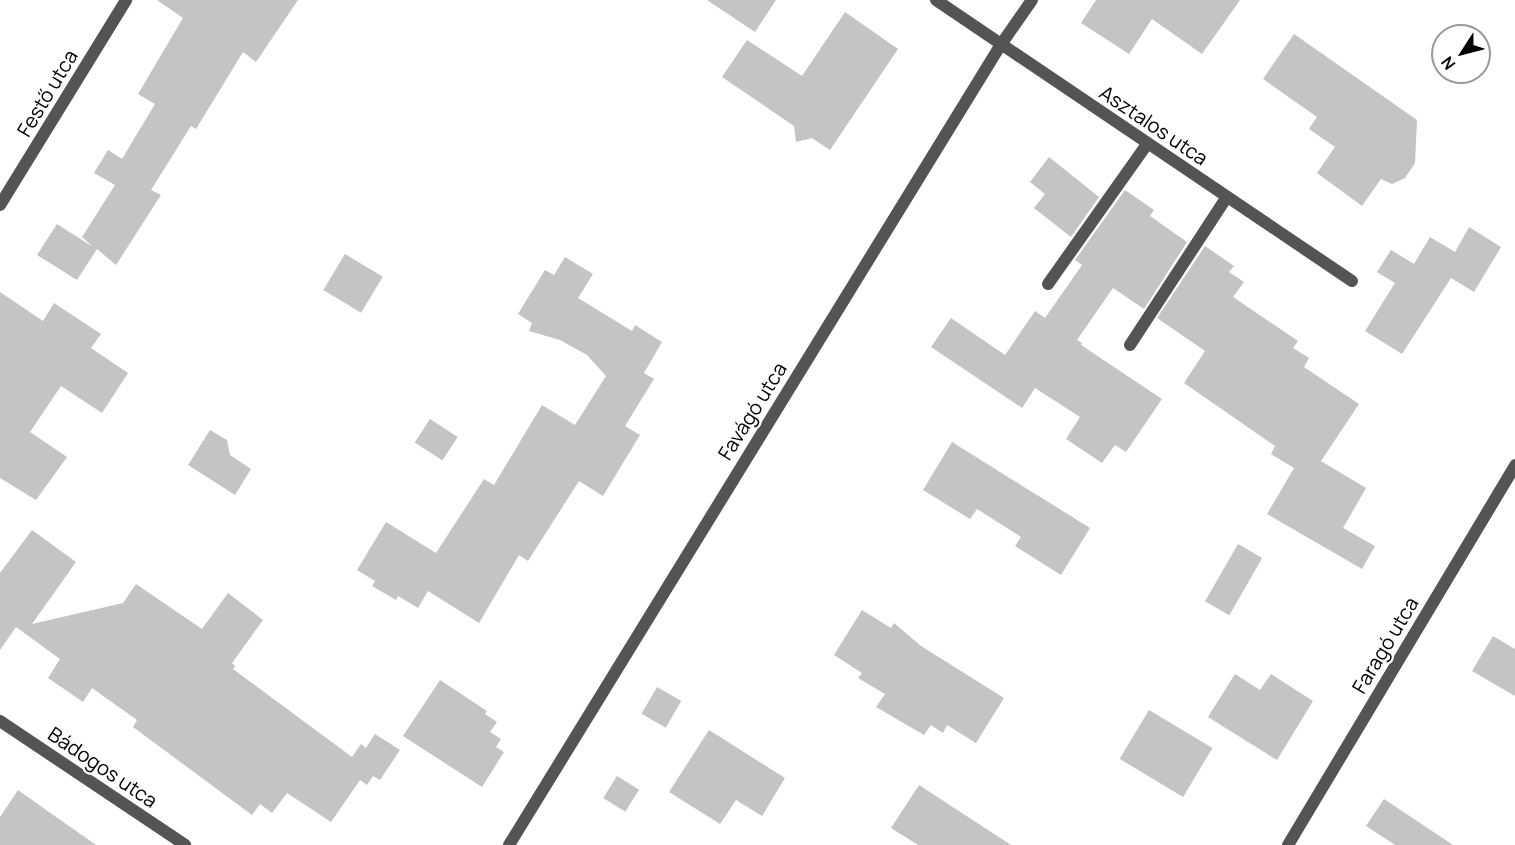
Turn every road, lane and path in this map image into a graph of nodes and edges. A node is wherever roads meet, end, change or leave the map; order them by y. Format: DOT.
graph roads {
  1 [pos="126,0"];
  2 [pos="936,0"];
  3 [pos="1032,0"];
  4 [pos="1000,46"];
  5 [pos="1146,144"];
  6 [pos="1227,197"];
  7 [pos="0,205"];
  8 [pos="1352,281"];
  9 [pos="1048,284"];
  10 [pos="1130,345"];
  11 [pos="1515,465"];
  12 [pos="0,721"];
  13 [pos="185,845"];
  14 [pos="509,845"];
  15 [pos="1288,845"];
  1 -- 7 [label="street, Festő utca"];
  2 -- 4 [label="street, Asztalos utca"];
  3 -- 4 [label="street, Favágó utca"];
  4 -- 5 [label="street, Asztalos utca"];
  4 -- 14 [label="street, Favágó utca"];
  5 -- 6 [label="street, Asztalos utca"];
  5 -- 9 [label="street"];
  6 -- 8 [label="street, Asztalos utca"];
  6 -- 10 [label="street"];
  11 -- 15 [label="street, Faragó utca"];
  12 -- 13 [label="street, Bádogos utca"];
}
